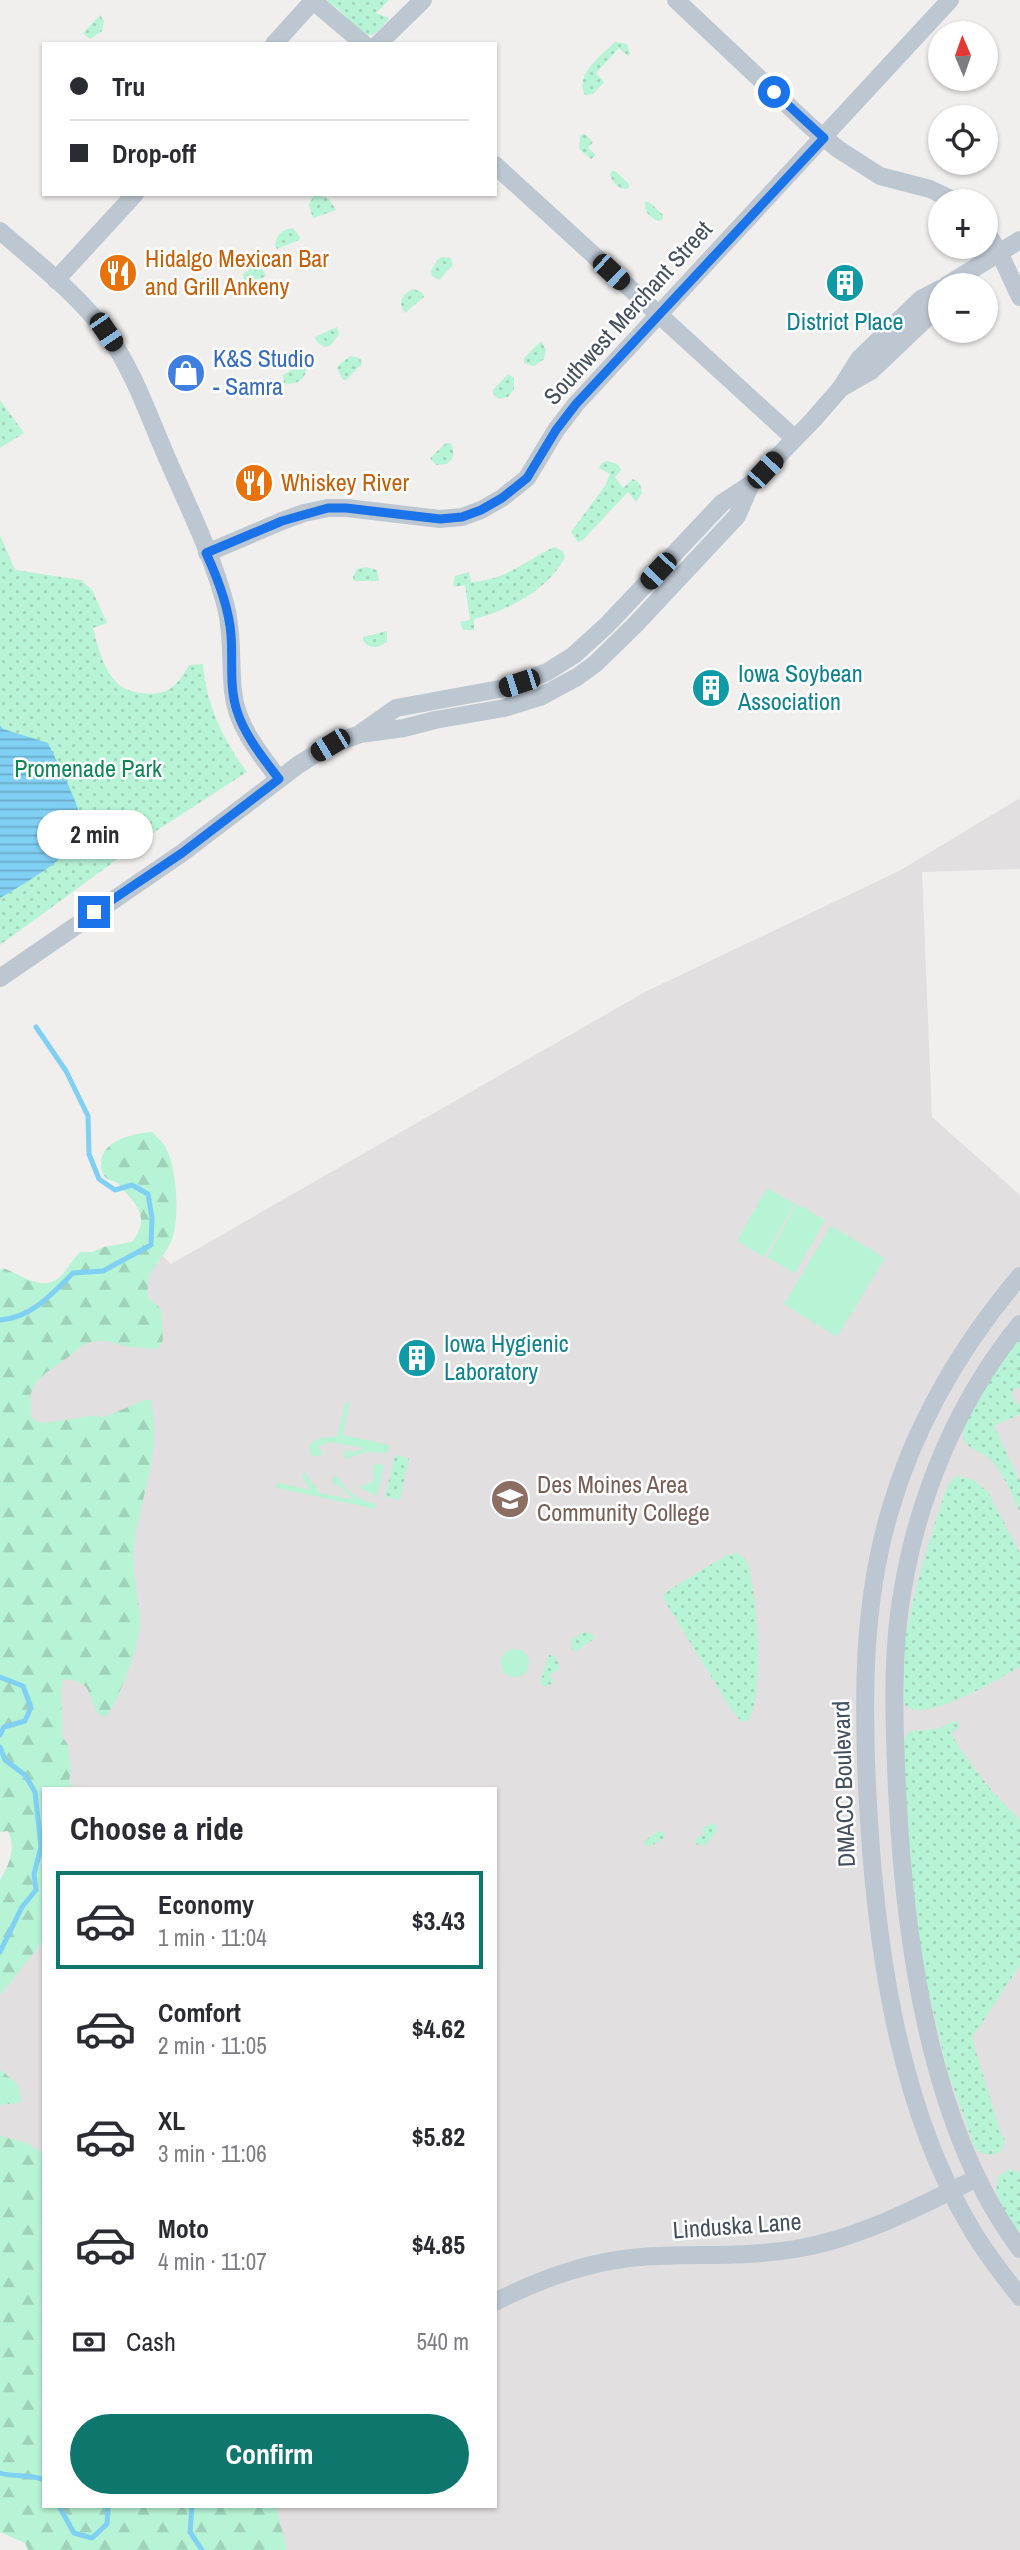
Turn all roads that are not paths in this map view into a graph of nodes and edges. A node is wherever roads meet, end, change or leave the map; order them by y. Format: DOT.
graph roads {
  1 [pos="422,0"];
  2 [pos="676,0"];
  3 [pos="950,0"];
  4 [pos="312,1"];
  5 [pos="276,42"];
  6 [pos="362,42"];
  7 [pos="380,42"];
  8 [pos="824,138"];
  9 [pos="497,167"];
  10 [pos="928,189"];
  11 [pos="133,196"];
  12 [pos="0,231"];
  13 [pos="1020,240"];
  14 [pos="999,252"];
  15 [pos="967,273"];
  16 [pos="57,280"];
  17 [pos="928,296"];
  18 [pos="1020,297"];
  19 [pos="659,316"];
  20 [pos="928,317"];
  21 [pos="840,389"];
  22 [pos="794,438"];
  23 [pos="206,553"];
  24 [pos="279,779"];
  25 [pos="0,978"];
  26 [pos="1020,1276"];
  27 [pos="1020,1324"];
  28 [pos="977,2178"];
  29 [pos="951,2191"];
  30 [pos="1020,2249"];
  31 [pos="1020,2297"];
  32 [pos="497,2301"];
  1 -- 7 [label="street"];
  2 -- 8 [label="street"];
  3 -- 8 [label="street, Southwest Merchant Street"];
  4 -- 5 [label="street"];
  4 -- 6 [label="street"];
  8 -- 10 [label="street"];
  8 -- 19 [label="street, Southwest Merchant Street"];
  9 -- 19 [label="street"];
  11 -- 16 [label="street"];
  12 -- 16 [label="street"];
  13 -- 14 [label="street"];
  14 -- 15 [label="street"];
  14 -- 18 [label="street"];
  16 -- 23 [label="street"];
  17 -- 21 [label="street"];
  19 -- 22 [label="street"];
  19 -- 23 [label="street, Southwest Merchant Street"];
  20 -- 21 [label="street"];
  21 -- 22 [label="street"];
  22 -- 24 [label="street"];
  23 -- 24 [label="street"];
  24 -- 25 [label="street"];
  26 -- 29 [label="street, DMACC Boulevard"];
  27 -- 28 [label="street"];
  28 -- 29 [label="street, Linduska Lane"];
  28 -- 30 [label="street"];
  29 -- 31 [label="street, DMACC Boulevard"];
  29 -- 32 [label="street, Linduska Lane"];
}
